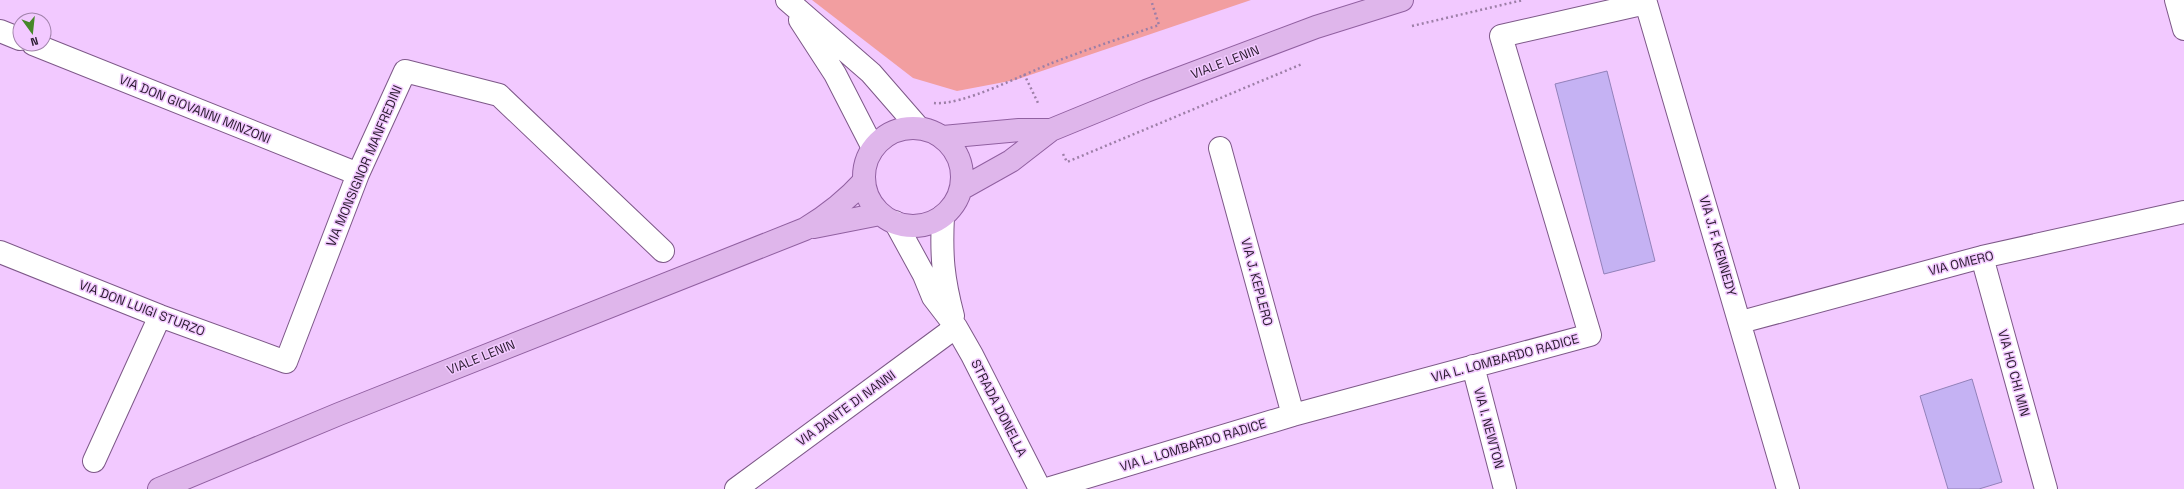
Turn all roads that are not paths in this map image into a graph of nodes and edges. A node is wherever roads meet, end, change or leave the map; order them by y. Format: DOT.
graph roads {
  1 [pos="787,0"];
  2 [pos="1402,0"];
  3 [pos="2176,0"];
  4 [pos="1646,3"];
  5 [pos="2184,29"];
  6 [pos="0,31"];
  7 [pos="12,36"];
  8 [pos="52,52"];
  9 [pos="918,127"];
  10 [pos="1051,130"];
  11 [pos="943,137"];
  12 [pos="873,148"];
  13 [pos="1220,148"];
  14 [pos="358,174"];
  15 [pos="864,181"];
  16 [pos="961,189"];
  17 [pos="2184,212"];
  18 [pos="943,216"];
  19 [pos="888,218"];
  20 [pos="805,229"];
  21 [pos="663,251"];
  22 [pos="0,252"];
  23 [pos="1982,257"];
  24 [pos="160,316"];
  25 [pos="1741,322"];
  26 [pos="956,327"];
  27 [pos="286,362"];
  28 [pos="1473,366"];
  29 [pos="1293,415"];
  30 [pos="94,461"];
  31 [pos="159,489"];
  32 [pos="736,489"];
  33 [pos="1040,489"];
  34 [pos="1047,489"];
  35 [pos="1505,489"];
  36 [pos="1788,489"];
  37 [pos="2046,489"];
  1 -- 9 [label="street"];
  1 -- 12 [label="street"];
  2 -- 10 [label="main road, VIALE LENIN"];
  3 -- 5 [label="street"];
  4 -- 25 [label="street, VIA J. F. KENNEDY"];
  4 -- 28 [label="street, VIA L. LOMBARDO RADICE"];
  6 -- 7 [label="street"];
  8 -- 14 [label="street, VIA DON GIOVANNI MINZONI"];
  9 -- 11 [label="main road, VIALE LENIN"];
  9 -- 12 [label="main road, VIALE LENIN"];
  10 -- 11 [label="main road, VIALE LENIN"];
  10 -- 16 [label="main road, VIALE LENIN"];
  11 -- 16 [label="main road, VIALE LENIN"];
  12 -- 15 [label="main road, VIALE LENIN"];
  13 -- 29 [label="street, VIA J. KEPLERO"];
  14 -- 21 [label="street, VIA MONSIGNOR MANFREDINI"];
  14 -- 27 [label="street, VIA MONSIGNOR MANFREDINI"];
  15 -- 19 [label="main road, VIALE LENIN"];
  15 -- 20 [label="main road, VIALE LENIN"];
  16 -- 18 [label="main road, VIALE LENIN"];
  17 -- 23 [label="street, VIA OMERO"];
  18 -- 19 [label="main road, VIALE LENIN"];
  18 -- 26 [label="street"];
  19 -- 20 [label="main road, VIALE LENIN"];
  19 -- 26 [label="street"];
  20 -- 31 [label="main road, VIALE LENIN"];
  22 -- 24 [label="street, VIA DON LUIGI STURZO"];
  23 -- 25 [label="street, VIA OMERO"];
  23 -- 37 [label="street, VIA HO CHI MIN"];
  24 -- 27 [label="street, VIA DON LUIGI STURZO"];
  24 -- 30 [label="street"];
  25 -- 36 [label="street, VIA J. F. KENNEDY"];
  26 -- 32 [label="street, VIA DANTE DI NANNI"];
  26 -- 33 [label="street, STRADA DONELLA"];
  28 -- 29 [label="street, VIA L. LOMBARDO RADICE"];
  28 -- 35 [label="street, VIA I. NEWTON"];
  29 -- 34 [label="street, VIA L. LOMBARDO RADICE"];
}
